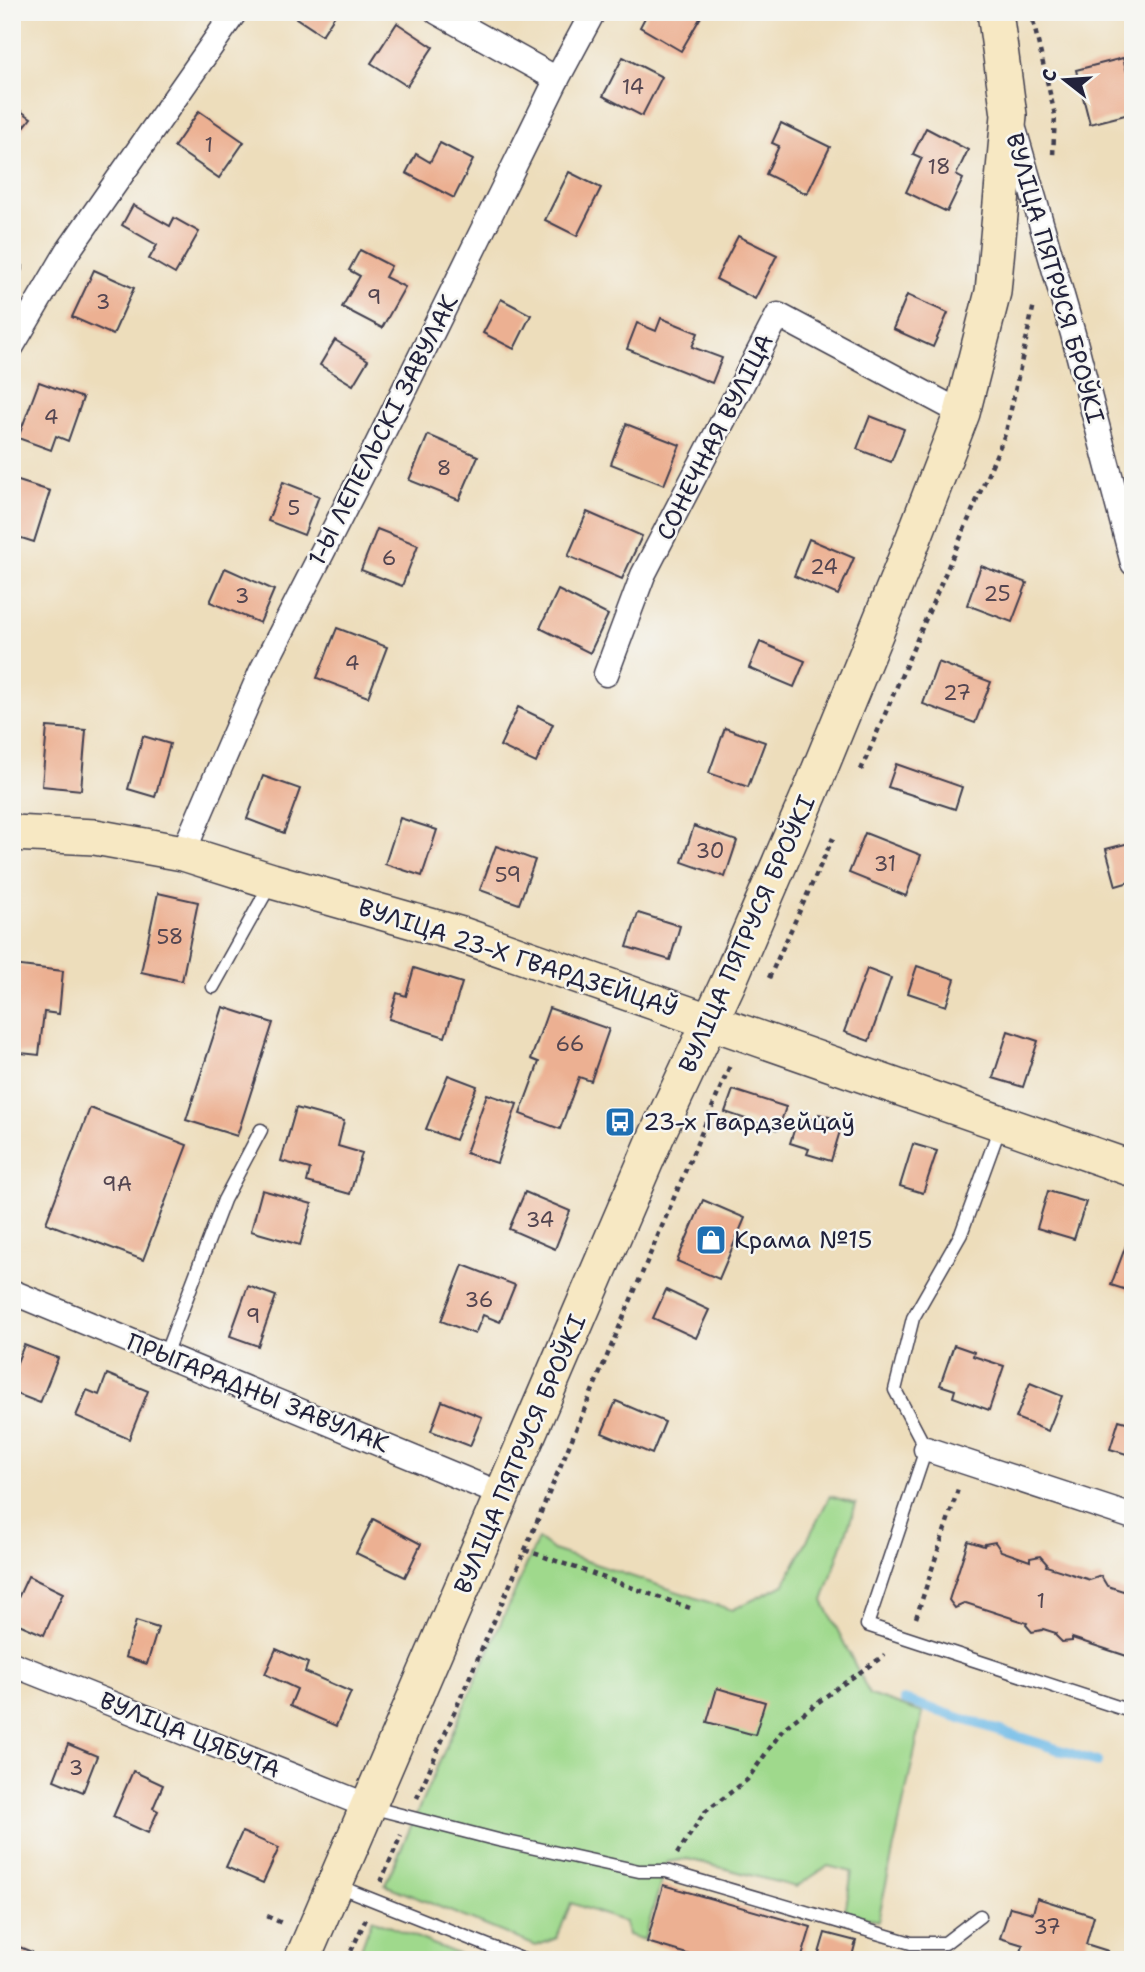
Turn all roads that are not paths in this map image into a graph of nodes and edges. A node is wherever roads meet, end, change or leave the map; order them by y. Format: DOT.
graph roads {
  1 [pos="235,12"];
  2 [pos="437,12"];
  3 [pos="593,12"];
  4 [pos="995,12"];
  5 [pos="557,79"];
  6 [pos="1009,115"];
  7 [pos="12,346"];
  8 [pos="962,413"];
  9 [pos="1133,563"];
  10 [pos="606,674"];
  11 [pos="12,833"];
  12 [pos="183,853"];
  13 [pos="272,881"];
  14 [pos="213,987"];
  15 [pos="710,1022"];
  16 [pos="1001,1124"];
  17 [pos="261,1130"];
  18 [pos="1133,1169"];
  19 [pos="12,1292"];
  20 [pos="165,1355"];
  21 [pos="926,1449"];
  22 [pos="503,1494"];
  23 [pos="1133,1517"];
  24 [pos="12,1664"];
  25 [pos="1133,1712"];
  26 [pos="368,1806"];
  27 [pos="334,1884"];
  28 [pos="980,1916"];
  29 [pos="302,1960"];
  30 [pos="524,1960"];
  1 -- 7 [label="street"];
  2 -- 5 [label="street"];
  3 -- 5 [label="street, 1-Ы ЛЕПЕЛЬСКІ ЗАВУЛАК"];
  4 -- 6 [label="main road, ВУЛІЦА ПЯТРУСЯ БРОЎКІ"];
  5 -- 12 [label="street, 1-Ы ЛЕПЕЛЬСКІ ЗАВУЛАК"];
  6 -- 8 [label="main road, ВУЛІЦА ПЯТРУСЯ БРОЎКІ"];
  6 -- 9 [label="street, ВУЛІЦА ПЯТРУСЯ БРОЎКІ"];
  8 -- 10 [label="street, СОНЕЧНАЯ ВУЛІЦА"];
  8 -- 15 [label="main road, ВУЛІЦА ПЯТРУСЯ БРОЎКІ"];
  11 -- 12 [label="main road, ВУЛІЦА 23-Х ГВАРДЗЕЙЦАЎ"];
  12 -- 13 [label="main road, ВУЛІЦА 23-Х ГВАРДЗЕЙЦАЎ"];
  13 -- 14 [label="lane"];
  13 -- 15 [label="main road, ВУЛІЦА 23-Х ГВАРДЗЕЙЦАЎ"];
  15 -- 16 [label="main road, ВУЛІЦА 23-Х ГВАРДЗЕЙЦАЎ"];
  15 -- 22 [label="main road, ВУЛІЦА ПЯТРУСЯ БРОЎКІ"];
  16 -- 18 [label="main road, ВУЛІЦА 23-Х ГВАРДЗЕЙЦАЎ"];
  16 -- 21 [label="lane"];
  17 -- 20 [label="lane"];
  19 -- 20 [label="street, ПРЫГАРАДНЫ ЗАВУЛАК"];
  20 -- 22 [label="street, ПРЫГАРАДНЫ ЗАВУЛАК"];
  21 -- 23 [label="street"];
  21 -- 25 [label="lane"];
  22 -- 26 [label="main road, ВУЛІЦА ПЯТРУСЯ БРОЎКІ"];
  24 -- 26 [label="street, ВУЛІЦА ЦЯБУТА"];
  26 -- 27 [label="main road, ВУЛІЦА ПЯТРУСЯ БРОЎКІ"];
  26 -- 28 [label="lane"];
  27 -- 29 [label="main road, ВУЛІЦА ПЯТРУСЯ БРОЎКІ"];
  27 -- 30 [label="lane"];
}
